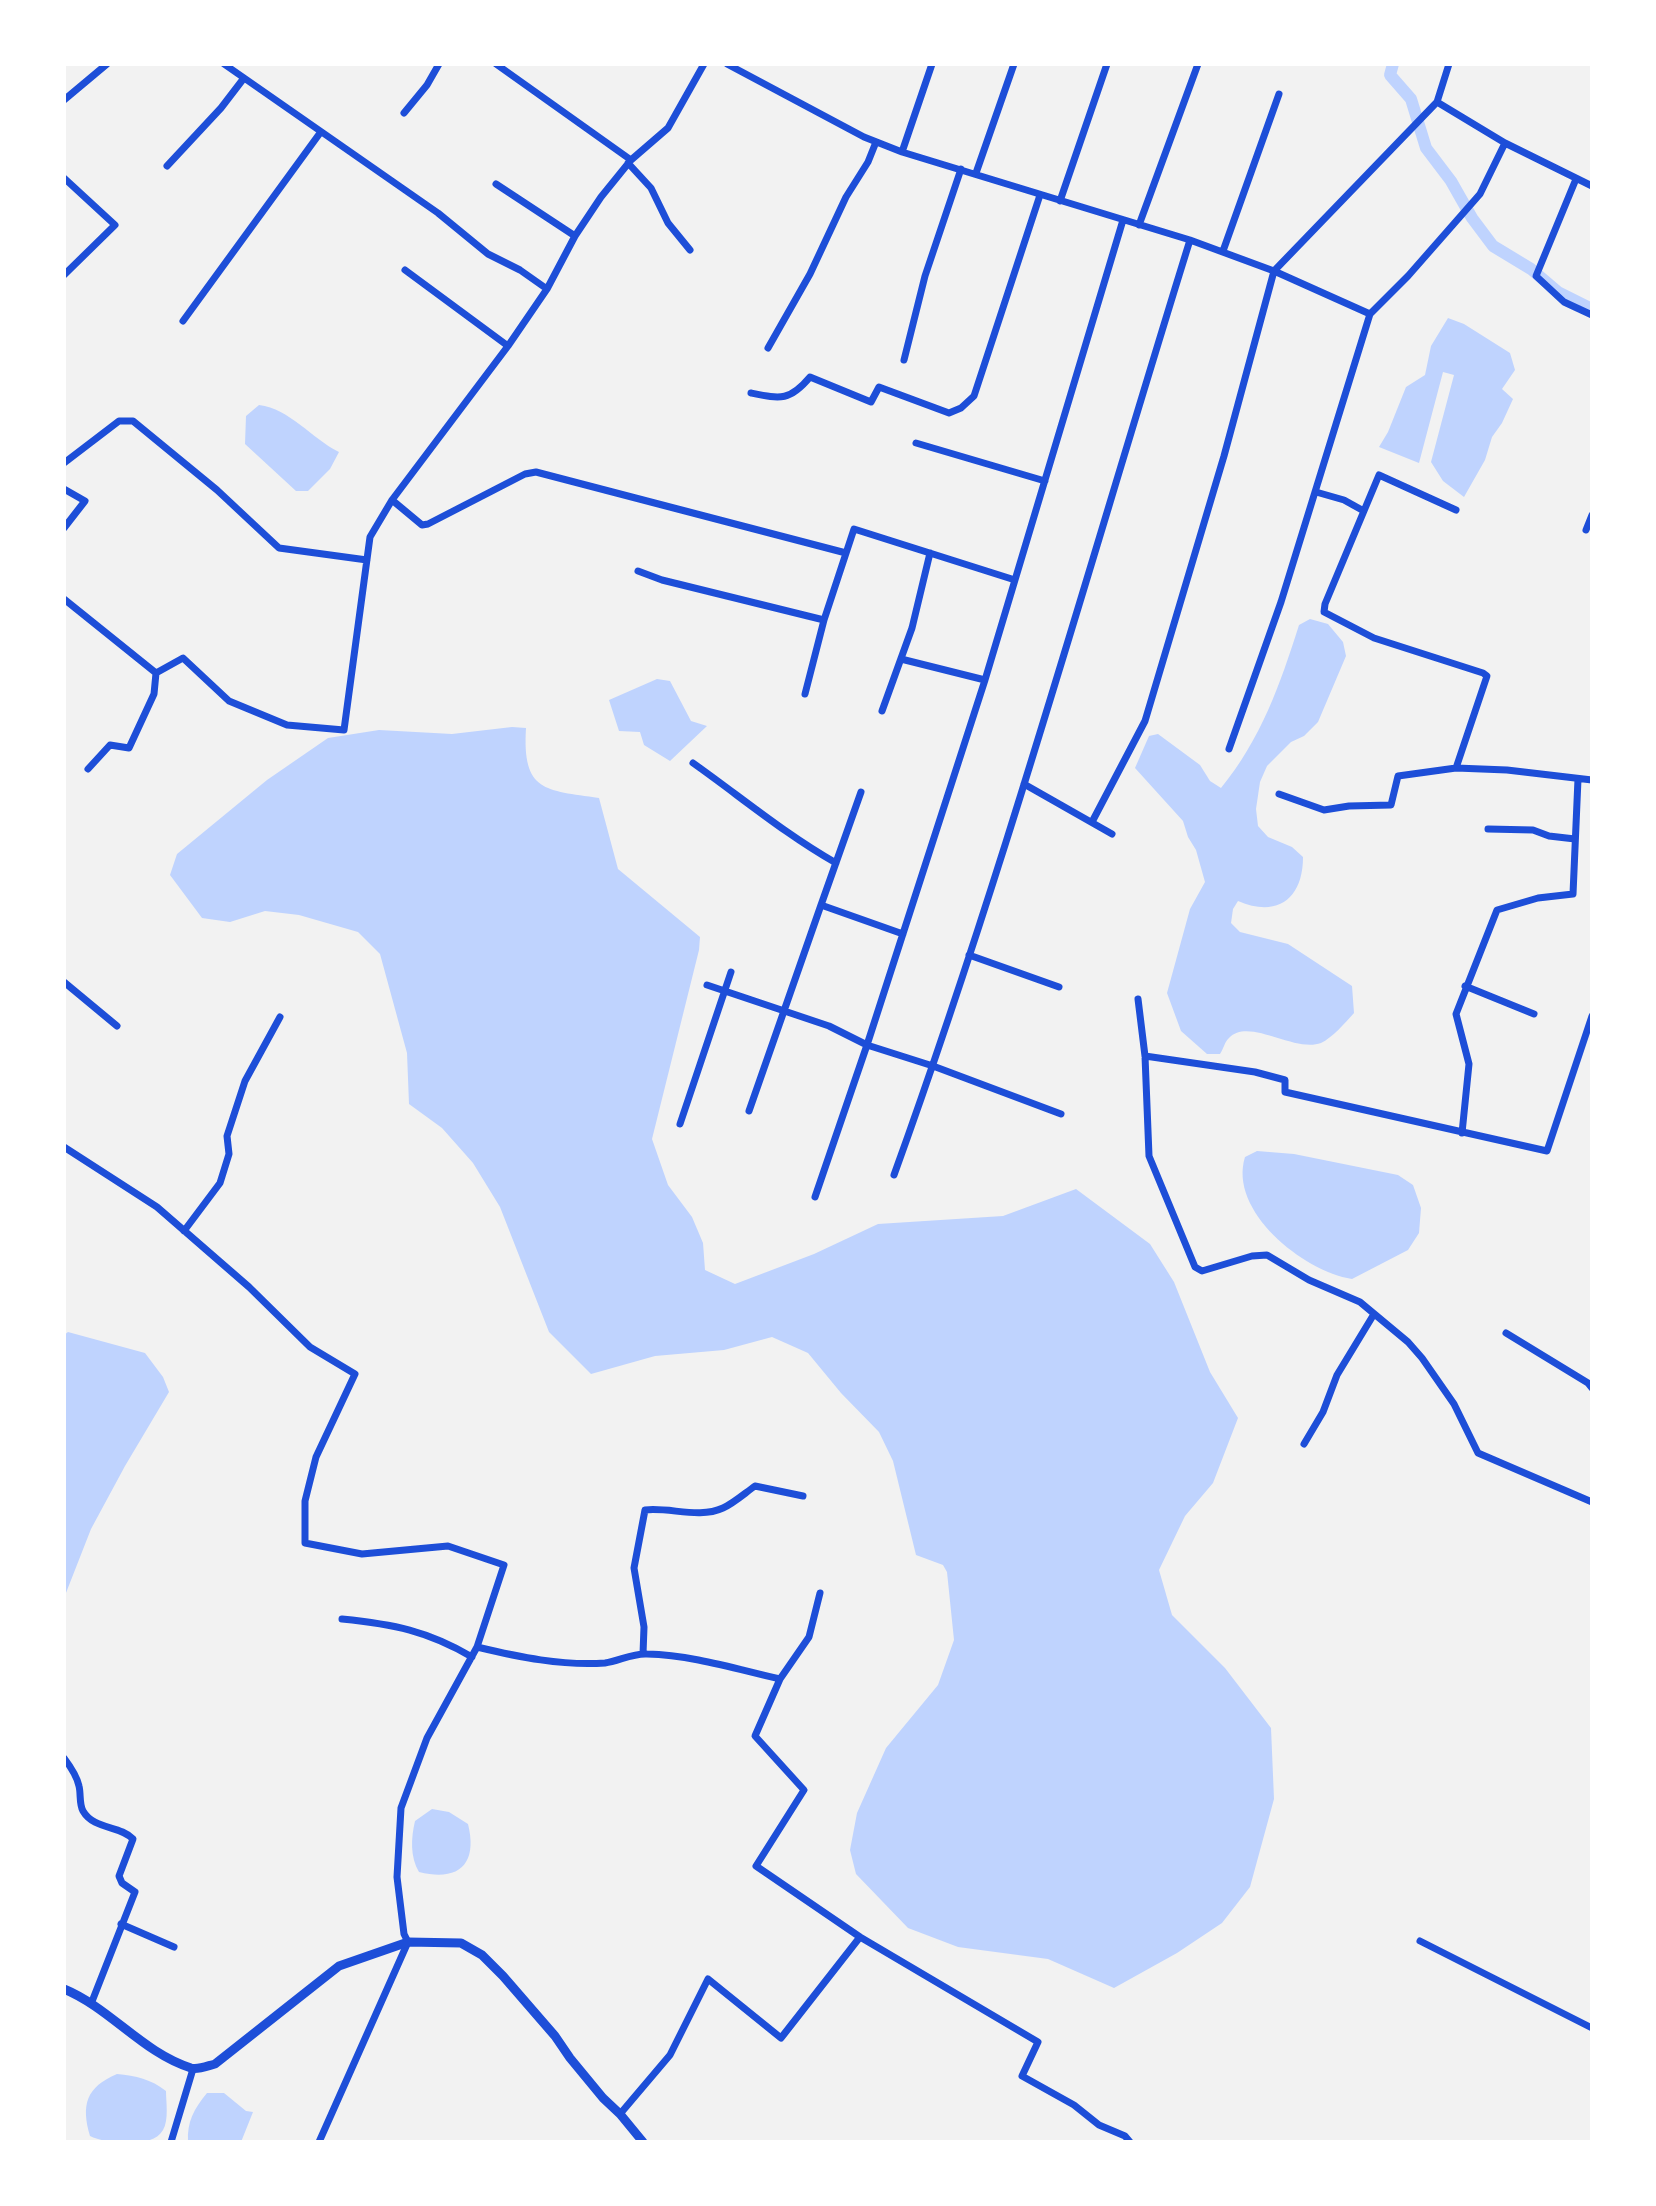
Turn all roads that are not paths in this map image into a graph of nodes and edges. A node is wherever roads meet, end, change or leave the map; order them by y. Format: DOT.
graph roads {
  1 [pos="107,64"];
  2 [pos="439,64"];
  3 [pos="496,64"];
  4 [pos="704,64"];
  5 [pos="727,64"];
  6 [pos="932,64"];
  7 [pos="1014,64"];
  8 [pos="1107,64"];
  9 [pos="1198,64"];
  10 [pos="1449,64"];
  11 [pos="231,66"];
  12 [pos="244,78"];
  13 [pos="1279,94"];
  14 [pos="64,100"];
  15 [pos="1436,102"];
  16 [pos="404,113"];
  17 [pos="320,133"];
  18 [pos="876,142"];
  19 [pos="1505,143"];
  20 [pos="902,152"];
  21 [pos="630,162"];
  22 [pos="167,166"];
  23 [pos="961,169"];
  24 [pos="976,173"];
  25 [pos="64,178"];
  26 [pos="1576,179"];
  27 [pos="496,184"];
  28 [pos="1592,186"];
  29 [pos="1040,195"];
  30 [pos="1060,201"];
  31 [pos="1123,220"];
  32 [pos="1139,225"];
  33 [pos="575,236"];
  34 [pos="1190,240"];
  35 [pos="690,250"];
  36 [pos="1223,251"];
  37 [pos="405,270"];
  38 [pos="1274,271"];
  39 [pos="64,275"];
  40 [pos="547,289"];
  41 [pos="1370,314"];
  42 [pos="1592,315"];
  43 [pos="183,321"];
  44 [pos="508,346"];
  45 [pos="768,348"];
  46 [pos="904,360"];
  47 [pos="751,393"];
  48 [pos="916,443"];
  49 [pos="64,463"];
  50 [pos="1045,481"];
  51 [pos="64,489"];
  52 [pos="1316,492"];
  53 [pos="392,500"];
  54 [pos="1362,510"];
  55 [pos="1456,510"];
  56 [pos="1592,515"];
  57 [pos="64,528"];
  58 [pos="1586,530"];
  59 [pos="846,553"];
  60 [pos="930,553"];
  61 [pos="367,560"];
  62 [pos="638,571"];
  63 [pos="1015,580"];
  64 [pos="64,599"];
  65 [pos="824,620"];
  66 [pos="901,659"];
  67 [pos="156,673"];
  68 [pos="985,680"];
  69 [pos="805,694"];
  70 [pos="882,711"];
  71 [pos="1229,749"];
  72 [pos="693,763"];
  73 [pos="1456,768"];
  74 [pos="88,769"];
  75 [pos="1578,779"];
  76 [pos="1592,780"];
  77 [pos="1024,784"];
  78 [pos="861,792"];
  79 [pos="1279,794"];
  80 [pos="1089,821"];
  81 [pos="1488,829"];
  82 [pos="1112,834"];
  83 [pos="1575,839"];
  84 [pos="836,863"];
  85 [pos="821,905"];
  86 [pos="903,934"];
  87 [pos="969,955"];
  88 [pos="731,972"];
  89 [pos="64,982"];
  90 [pos="707,985"];
  91 [pos="1465,986"];
  92 [pos="1059,987"];
  93 [pos="725,991"];
  94 [pos="1138,999"];
  95 [pos="785,1012"];
  96 [pos="1534,1014"];
  97 [pos="1592,1016"];
  98 [pos="280,1017"];
  99 [pos="117,1026"];
  100 [pos="867,1045"];
  101 [pos="1145,1056"];
  102 [pos="933,1066"];
  103 [pos="749,1111"];
  104 [pos="1061,1114"];
  105 [pos="680,1124"];
  106 [pos="1462,1133"];
  107 [pos="64,1147"];
  108 [pos="894,1175"];
  109 [pos="815,1197"];
  110 [pos="184,1231"];
  111 [pos="1374,1314"];
  112 [pos="1506,1333"];
  113 [pos="1592,1388"];
  114 [pos="1304,1444"];
  115 [pos="803,1496"];
  116 [pos="1592,1502"];
  117 [pos="820,1593"];
  118 [pos="342,1619"];
  119 [pos="477,1647"];
  120 [pos="643,1654"];
  121 [pos="472,1657"];
  122 [pos="780,1679"];
  123 [pos="64,1758"];
  124 [pos="121,1924"];
  125 [pos="860,1937"];
  126 [pos="1420,1941"];
  127 [pos="408,1942"];
  128 [pos="174,1947"];
  129 [pos="64,1989"];
  130 [pos="91,2004"];
  131 [pos="1592,2028"];
  132 [pos="193,2069"];
  133 [pos="620,2114"];
  134 [pos="171,2142"];
  135 [pos="319,2142"];
  136 [pos="643,2142"];
  137 [pos="1130,2142"];
  1 -- 14 [label="street"];
  2 -- 16 [label="street"];
  3 -- 21 [label="street"];
  4 -- 21 [label="street"];
  5 -- 18 [label="street"];
  6 -- 20 [label="street"];
  7 -- 24 [label="street"];
  8 -- 30 [label="street"];
  9 -- 32 [label="street"];
  10 -- 15 [label="street"];
  11 -- 12 [label="street"];
  12 -- 17 [label="street"];
  12 -- 22 [label="street"];
  13 -- 36 [label="street"];
  15 -- 19 [label="street"];
  15 -- 38 [label="street"];
  17 -- 40 [label="street"];
  17 -- 43 [label="street"];
  18 -- 20 [label="street"];
  18 -- 45 [label="street"];
  19 -- 26 [label="street"];
  19 -- 41 [label="street"];
  20 -- 23 [label="street"];
  21 -- 33 [label="street"];
  21 -- 35 [label="street"];
  23 -- 24 [label="street"];
  23 -- 46 [label="street"];
  24 -- 29 [label="street"];
  25 -- 39 [label="street"];
  26 -- 28 [label="street"];
  26 -- 42 [label="street"];
  27 -- 33 [label="street"];
  29 -- 30 [label="street"];
  29 -- 47 [label="street"];
  30 -- 31 [label="street"];
  31 -- 32 [label="street"];
  31 -- 50 [label="street"];
  32 -- 34 [label="street"];
  33 -- 40 [label="street"];
  34 -- 36 [label="street"];
  34 -- 77 [label="street"];
  36 -- 38 [label="street"];
  37 -- 44 [label="street"];
  38 -- 41 [label="street"];
  38 -- 80 [label="street"];
  40 -- 44 [label="street"];
  41 -- 52 [label="street"];
  44 -- 53 [label="street"];
  48 -- 50 [label="street"];
  49 -- 61 [label="street"];
  50 -- 63 [label="street"];
  51 -- 57 [label="street"];
  52 -- 54 [label="street"];
  52 -- 71 [label="street"];
  53 -- 59 [label="street"];
  53 -- 61 [label="street"];
  54 -- 55 [label="street"];
  54 -- 73 [label="street"];
  56 -- 58 [label="street"];
  59 -- 60 [label="street"];
  59 -- 65 [label="street"];
  60 -- 63 [label="street"];
  60 -- 66 [label="street"];
  61 -- 67 [label="street"];
  62 -- 65 [label="street"];
  63 -- 68 [label="street"];
  64 -- 67 [label="street"];
  65 -- 69 [label="street"];
  66 -- 68 [label="street"];
  66 -- 70 [label="street"];
  67 -- 74 [label="street"];
  68 -- 86 [label="street"];
  72 -- 84 [label="street"];
  73 -- 75 [label="street"];
  73 -- 79 [label="street"];
  75 -- 76 [label="street"];
  75 -- 83 [label="street"];
  77 -- 80 [label="street"];
  77 -- 87 [label="street"];
  78 -- 84 [label="street"];
  80 -- 82 [label="street"];
  81 -- 83 [label="street"];
  83 -- 91 [label="street"];
  84 -- 85 [label="street"];
  85 -- 86 [label="street"];
  85 -- 95 [label="street"];
  86 -- 100 [label="street"];
  87 -- 92 [label="street"];
  87 -- 102 [label="street"];
  88 -- 93 [label="street"];
  89 -- 99 [label="street"];
  90 -- 93 [label="street"];
  91 -- 96 [label="street"];
  91 -- 106 [label="street"];
  93 -- 95 [label="street"];
  93 -- 105 [label="street"];
  94 -- 101 [label="street"];
  95 -- 100 [label="street"];
  95 -- 103 [label="street"];
  97 -- 106 [label="street"];
  98 -- 110 [label="street"];
  100 -- 102 [label="street"];
  100 -- 109 [label="street"];
  101 -- 106 [label="street"];
  101 -- 111 [label="street"];
  102 -- 104 [label="street"];
  102 -- 108 [label="street"];
  107 -- 110 [label="street"];
  110 -- 119 [label="street"];
  111 -- 114 [label="street"];
  111 -- 116 [label="street"];
  112 -- 113 [label="street"];
  115 -- 120 [label="street"];
  117 -- 122 [label="street"];
  118 -- 121 [label="street"];
  119 -- 120 [label="street"];
  119 -- 121 [label="street"];
  120 -- 122 [label="street"];
  121 -- 127 [label="street"];
  122 -- 125 [label="street"];
  123 -- 124 [label="street"];
  124 -- 128 [label="street"];
  124 -- 130 [label="street"];
  125 -- 133 [label="street"];
  125 -- 137 [label="street"];
  126 -- 131 [label="street"];
  127 -- 132 [label="street"];
  127 -- 133 [label="street"];
  127 -- 135 [label="street"];
  129 -- 130 [label="street"];
  130 -- 132 [label="street"];
  132 -- 134 [label="street"];
  133 -- 136 [label="street"];
}
